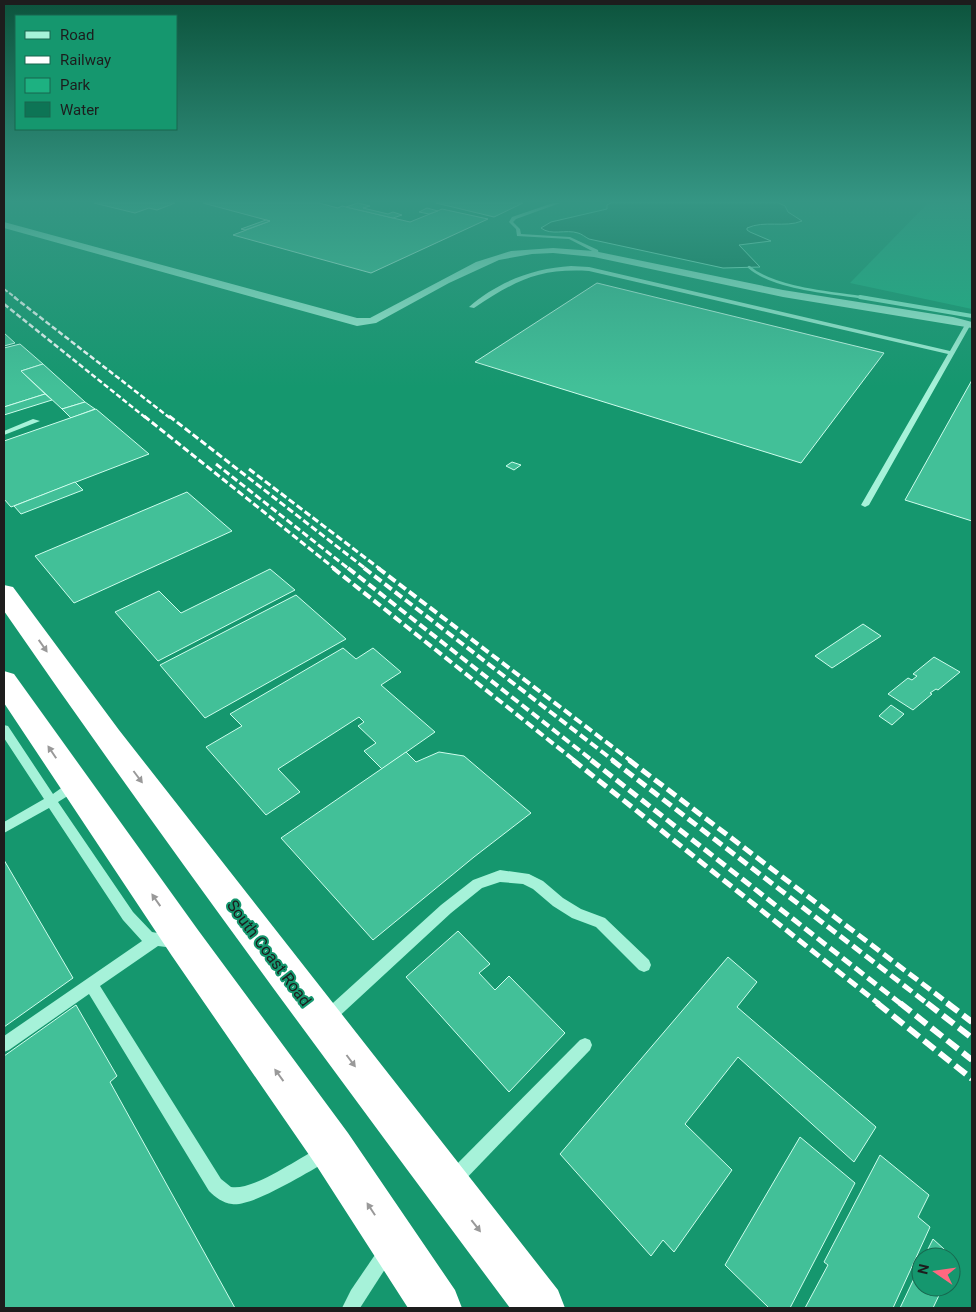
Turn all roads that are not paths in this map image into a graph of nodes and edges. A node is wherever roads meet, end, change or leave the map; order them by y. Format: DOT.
graph roads {
  1 [pos="146,264"];
  2 [pos="481,264"];
  3 [pos="641,264"];
  4 [pos="472,307"];
  5 [pos="970,324"];
  6 [pos="951,353"];
  7 [pos="36,421"];
  8 [pos="4,432"];
  9 [pos="865,504"];
  10 [pos="4,593"];
  11 [pos="12,619"];
  12 [pos="4,681"];
  13 [pos="4,729"];
  14 [pos="63,794"];
  15 [pos="4,828"];
  16 [pos="170,942"];
  17 [pos="644,965"];
  18 [pos="91,984"];
  19 [pos="322,1022"];
  20 [pos="4,1045"];
  21 [pos="585,1045"];
  22 [pos="332,1149"];
  23 [pos="446,1187"];
  24 [pos="393,1243"];
  25 [pos="351,1308"];
  26 [pos="437,1308"];
  27 [pos="540,1308"];
  1 -- 2 [label="street"];
  3 -- 5 [label="street"];
  4 -- 6 [label="lane"];
  5 -- 6 [label="lane"];
  6 -- 9 [label="lane"];
  7 -- 8 [label="lane"];
  10 -- 11 [label="highway, South Coast Road"];
  11 -- 19 [label="highway, South Coast Road, one-way"];
  14 -- 12 [label="highway, one-way"];
  13 -- 14 [label="lane"];
  14 -- 15 [label="lane"];
  14 -- 16 [label="highway"];
  16 -- 18 [label="lane"];
  22 -- 16 [label="highway, one-way"];
  17 -- 19 [label="lane"];
  18 -- 20 [label="lane"];
  18 -- 22 [label="lane"];
  19 -- 23 [label="highway, South Coast Road, one-way"];
  21 -- 23 [label="lane"];
  24 -- 22 [label="highway, one-way"];
  23 -- 27 [label="highway, South Coast Road, one-way"];
  24 -- 25 [label="lane"];
  24 -- 26 [label="highway"];
}
